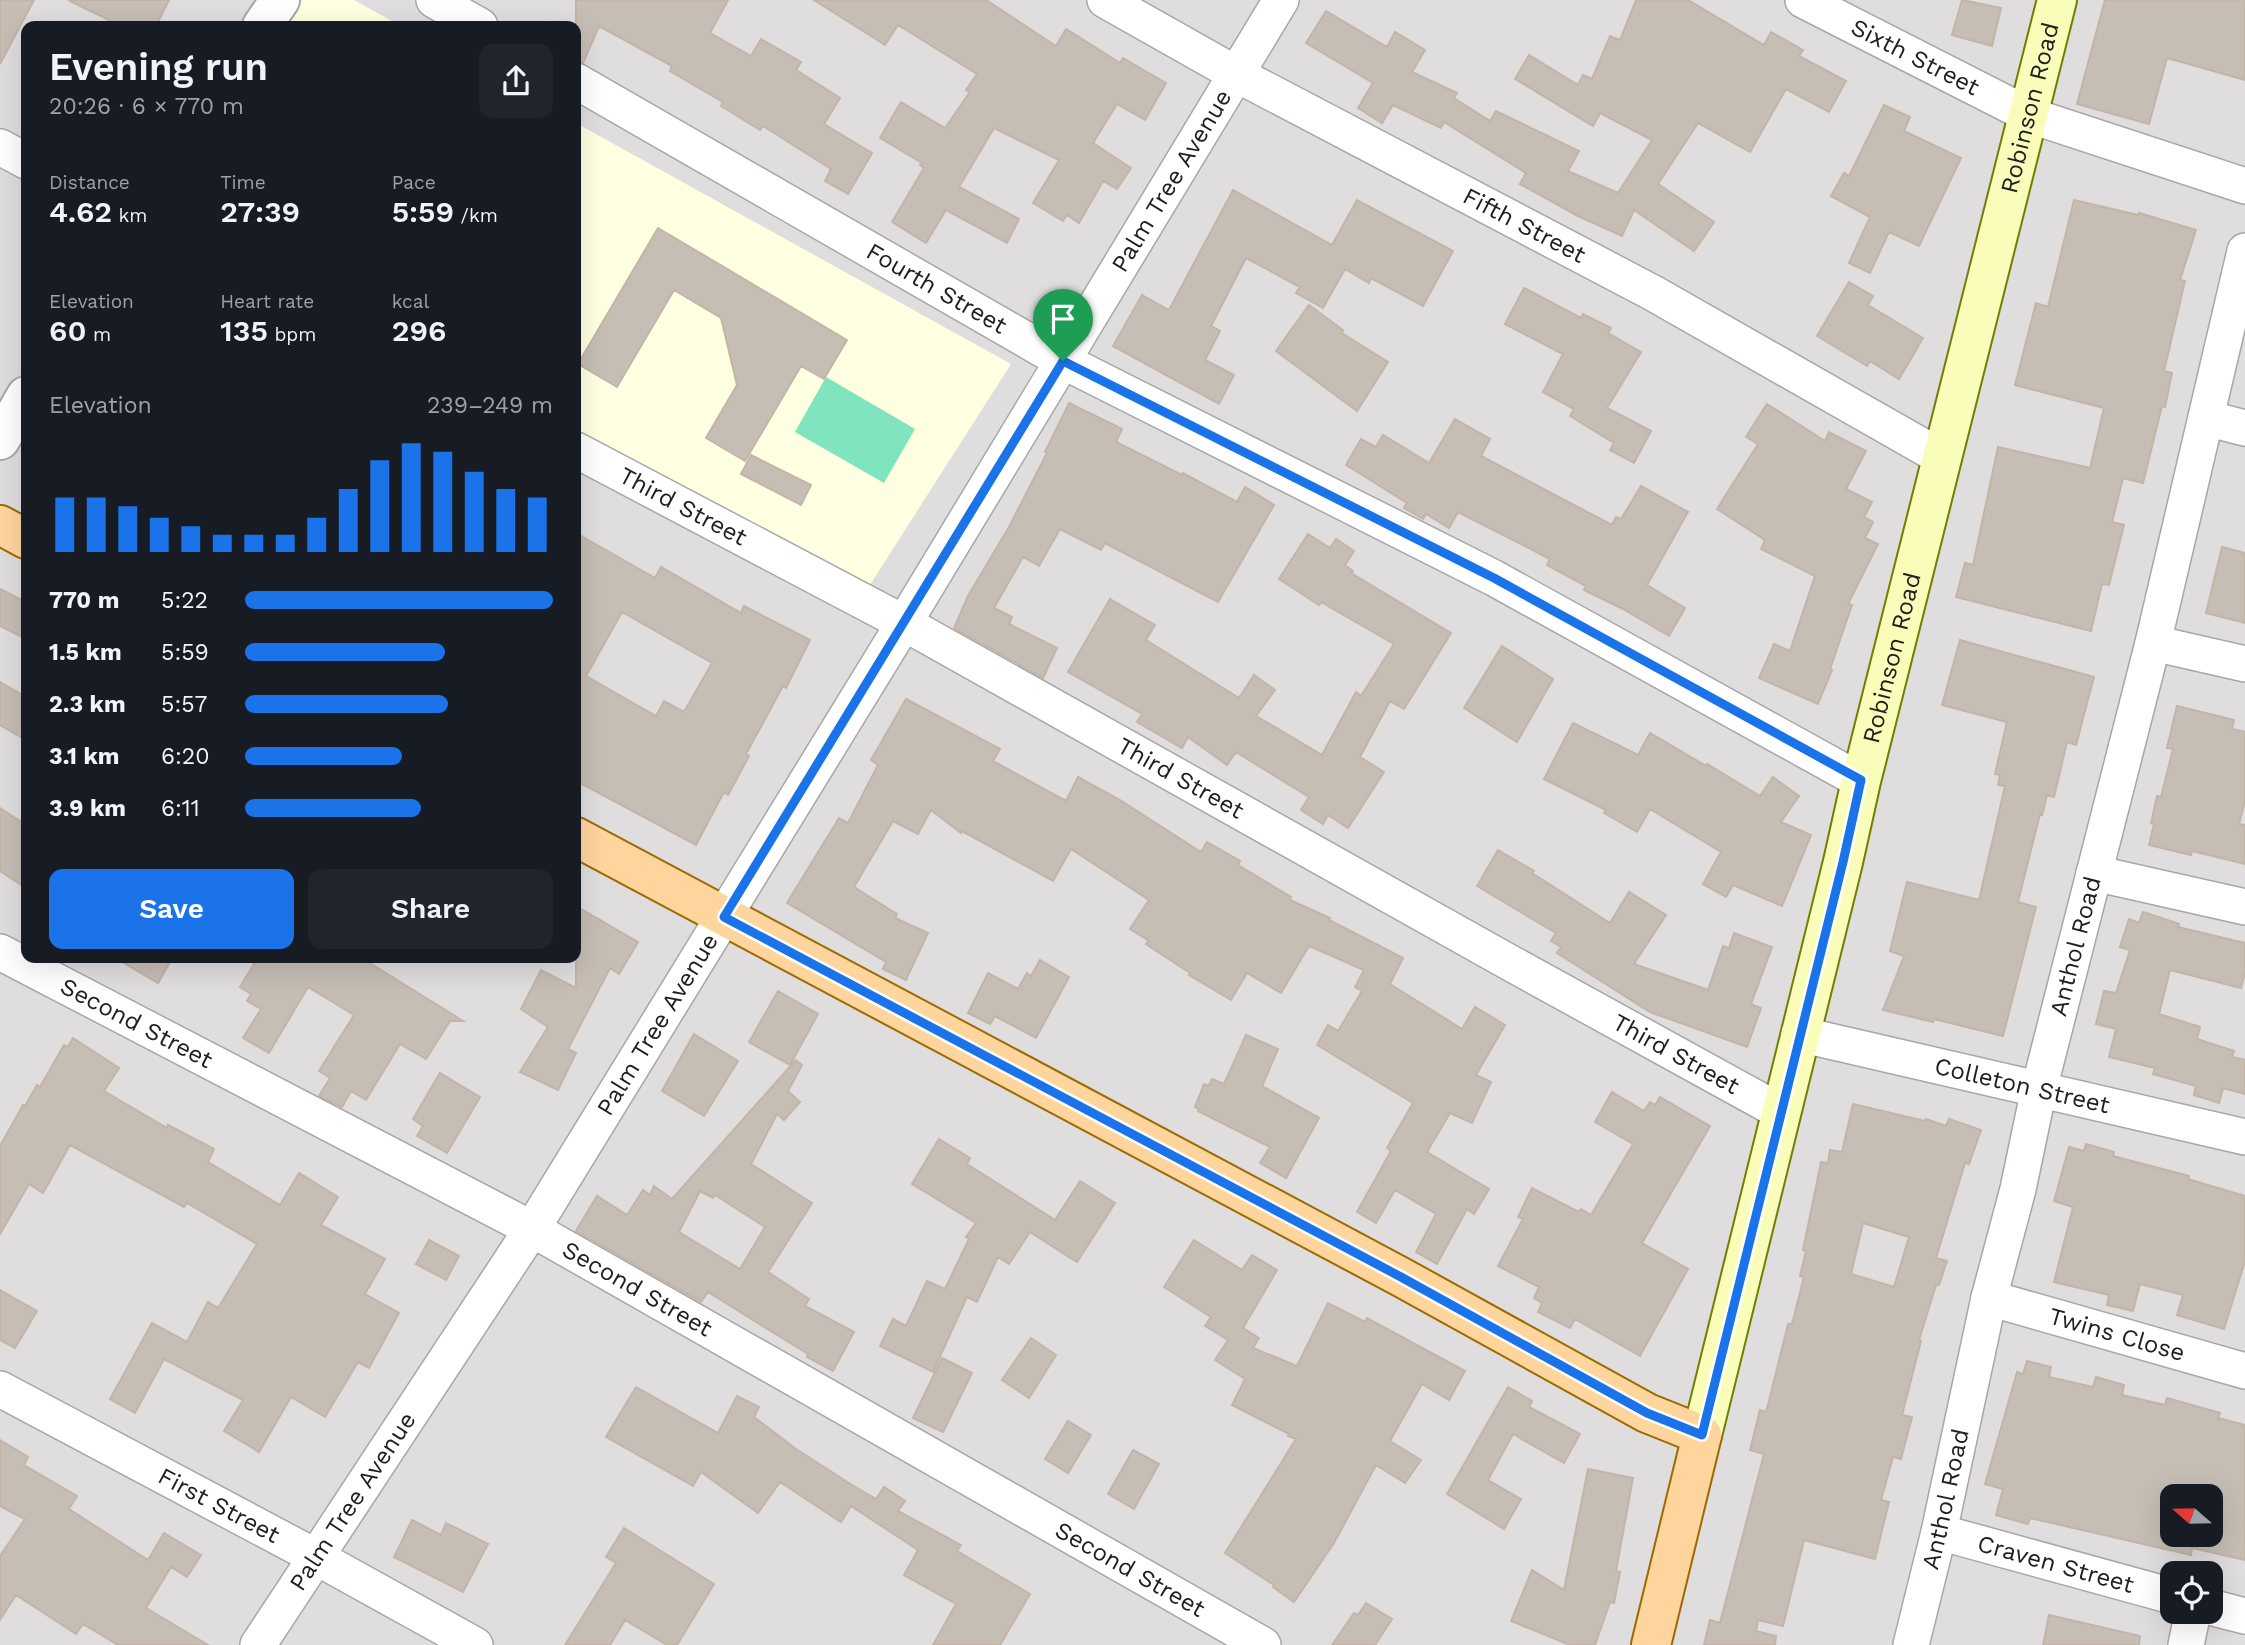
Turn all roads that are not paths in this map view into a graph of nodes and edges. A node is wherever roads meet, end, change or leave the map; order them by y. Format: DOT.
graph roads {
  1 [pos="280,0"];
  2 [pos="434,0"];
  3 [pos="1105,0"];
  4 [pos="1281,0"];
  5 [pos="1803,0"];
  6 [pos="2057,0"];
  7 [pos="265,21"];
  8 [pos="471,21"];
  9 [pos="1236,74"];
  10 [pos="581,84"];
  11 [pos="2029,115"];
  12 [pos="0,147"];
  13 [pos="21,158"];
  14 [pos="2245,186"];
  15 [pos="2245,251"];
  16 [pos="1063,361"];
  17 [pos="21,404"];
  18 [pos="2206,418"];
  19 [pos="2245,428"];
  20 [pos="0,440"];
  21 [pos="581,453"];
  22 [pos="1941,457"];
  23 [pos="0,525"];
  24 [pos="21,536"];
  25 [pos="904,623"];
  26 [pos="2153,643"];
  27 [pos="2245,664"];
  28 [pos="1861,780"];
  29 [pos="581,840"];
  30 [pos="2094,873"];
  31 [pos="2245,907"];
  32 [pos="724,917"];
  33 [pos="0,952"];
  34 [pos="21,963"];
  35 [pos="21,963"];
  36 [pos="1800,1034"];
  37 [pos="2039,1088"];
  38 [pos="1782,1112"];
  39 [pos="2245,1137"];
  40 [pos="532,1229"];
  41 [pos="1989,1297"];
  42 [pos="2245,1371"];
  43 [pos="0,1389"];
  44 [pos="1702,1435"];
  45 [pos="1939,1532"];
  46 [pos="316,1557"];
  47 [pos="2160,1593"];
  48 [pos="2223,1610"];
  49 [pos="2245,1616"];
  50 [pos="2190,1624"];
  51 [pos="258,1645"];
  52 [pos="475,1645"];
  53 [pos="1263,1645"];
  54 [pos="1651,1645"];
  55 [pos="1911,1645"];
  56 [pos="2186,1645"];
  1 -- 7 [label="street"];
  2 -- 8 [label="street"];
  3 -- 9 [label="street, Fifth Street"];
  4 -- 9 [label="street, Palm Tree Avenue"];
  5 -- 11 [label="street, Sixth Street"];
  6 -- 11 [label="main road, Robinson Road"];
  9 -- 16 [label="street, Palm Tree Avenue"];
  9 -- 22 [label="street, Fifth Street"];
  10 -- 16 [label="street, Fourth Street"];
  11 -- 14 [label="street, Sixth Street"];
  11 -- 22 [label="main road, Robinson Road"];
  12 -- 13 [label="street"];
  15 -- 18 [label="street, Anthol Road"];
  16 -- 25 [label="street, Palm Tree Avenue"];
  16 -- 28 [label="street, Fourth Street"];
  17 -- 20 [label="street"];
  18 -- 19 [label="street"];
  18 -- 26 [label="street, Anthol Road"];
  21 -- 25 [label="street, Third Street"];
  22 -- 28 [label="main road, Robinson Road"];
  23 -- 24 [label="main road"];
  25 -- 32 [label="street, Palm Tree Avenue"];
  25 -- 38 [label="street, Third Street"];
  26 -- 27 [label="street"];
  26 -- 30 [label="street, Anthol Road"];
  28 -- 36 [label="main road, Robinson Road"];
  29 -- 32 [label="main road"];
  30 -- 31 [label="street"];
  30 -- 37 [label="street, Anthol Road"];
  32 -- 40 [label="street, Palm Tree Avenue"];
  32 -- 44 [label="main road"];
  33 -- 35 [label="street, Second Street"];
  34 -- 40 [label="street, Second Street"];
  36 -- 37 [label="street, Colleton Street"];
  36 -- 38 [label="main road, Robinson Road"];
  37 -- 39 [label="street, Colleton Street"];
  37 -- 41 [label="street, Anthol Road"];
  38 -- 44 [label="main road, Robinson Road"];
  40 -- 46 [label="street, Palm Tree Avenue"];
  40 -- 53 [label="street, Second Street"];
  41 -- 42 [label="street, Twins Close"];
  41 -- 45 [label="street, Anthol Road"];
  43 -- 46 [label="street, First Street"];
  44 -- 54 [label="main road, Robinson Road"];
  45 -- 47 [label="street, Craven Street"];
  45 -- 55 [label="street, Anthol Road"];
  46 -- 51 [label="street, Palm Tree Avenue"];
  46 -- 52 [label="street, First Street"];
  48 -- 49 [label="street"];
  50 -- 56 [label="street"];
}
